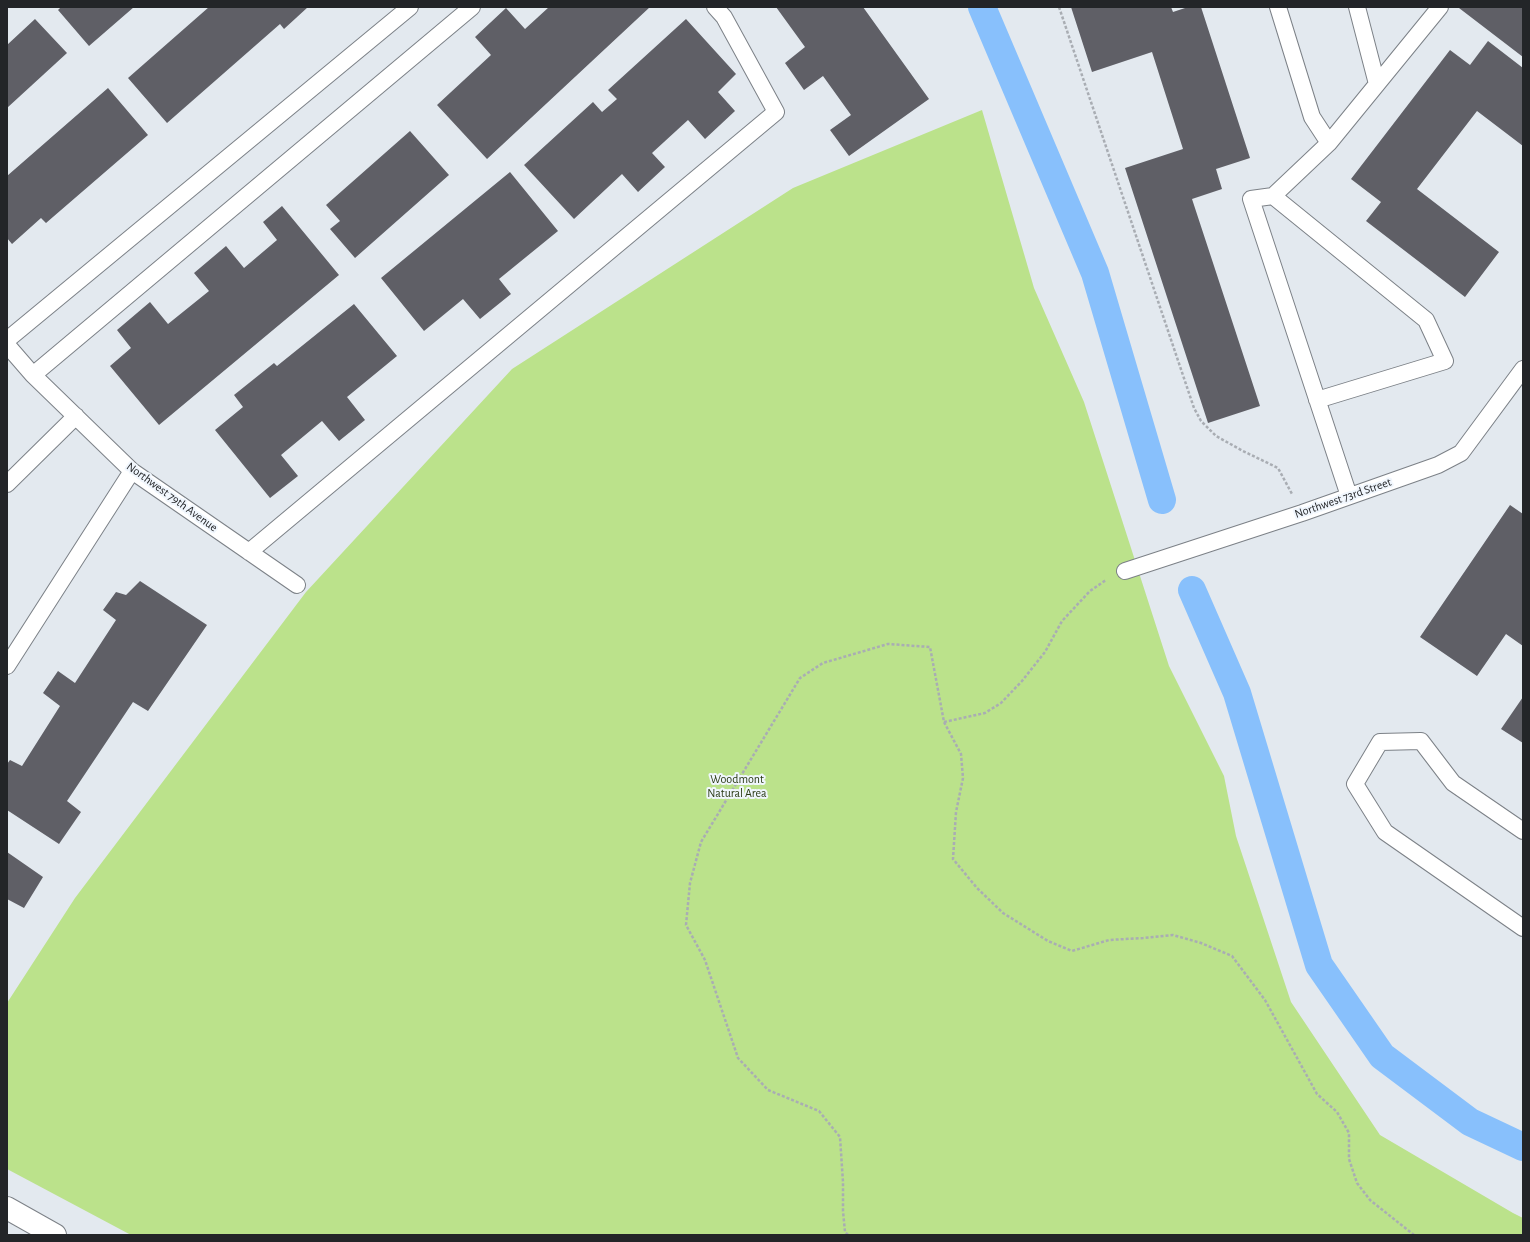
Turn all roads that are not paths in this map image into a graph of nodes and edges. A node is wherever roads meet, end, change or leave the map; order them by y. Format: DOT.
graph roads {
  1 [pos="410,7"];
  2 [pos="472,7"];
  3 [pos="714,7"];
  4 [pos="1278,7"];
  5 [pos="1357,7"];
  6 [pos="1440,7"];
  7 [pos="1377,84"];
  8 [pos="1329,143"];
  9 [pos="1273,196"];
  10 [pos="7,340"];
  11 [pos="7,345"];
  12 [pos="1523,369"];
  13 [pos="33,375"];
  14 [pos="1317,400"];
  15 [pos="76,416"];
  16 [pos="132,471"];
  17 [pos="7,484"];
  18 [pos="1349,496"];
  19 [pos="249,552"];
  20 [pos="1125,571"];
  21 [pos="297,585"];
  22 [pos="7,666"];
  23 [pos="1523,831"];
  24 [pos="1523,928"];
  25 [pos="7,1208"];
  26 [pos="55,1235"];
  1 -- 10 [label="lane"];
  2 -- 13 [label="lane"];
  3 -- 19 [label="lane"];
  4 -- 8 [label="lane"];
  5 -- 7 [label="lane"];
  6 -- 7 [label="lane"];
  7 -- 8 [label="lane"];
  8 -- 9 [label="lane"];
  9 -- 14 [label="lane"];
  9 -- 14 [label="lane"];
  11 -- 13 [label="lane, Northwest 79th Avenue"];
  12 -- 18 [label="lane, Northwest 73rd Street"];
  13 -- 15 [label="lane, Northwest 79th Avenue"];
  14 -- 18 [label="lane"];
  15 -- 16 [label="lane, Northwest 79th Avenue"];
  15 -- 17 [label="lane"];
  16 -- 19 [label="lane, Northwest 79th Avenue"];
  16 -- 22 [label="lane"];
  18 -- 20 [label="lane, Northwest 73rd Street"];
  19 -- 21 [label="lane, Northwest 79th Avenue"];
  23 -- 24 [label="lane"];
  25 -- 26 [label="street"];
}
